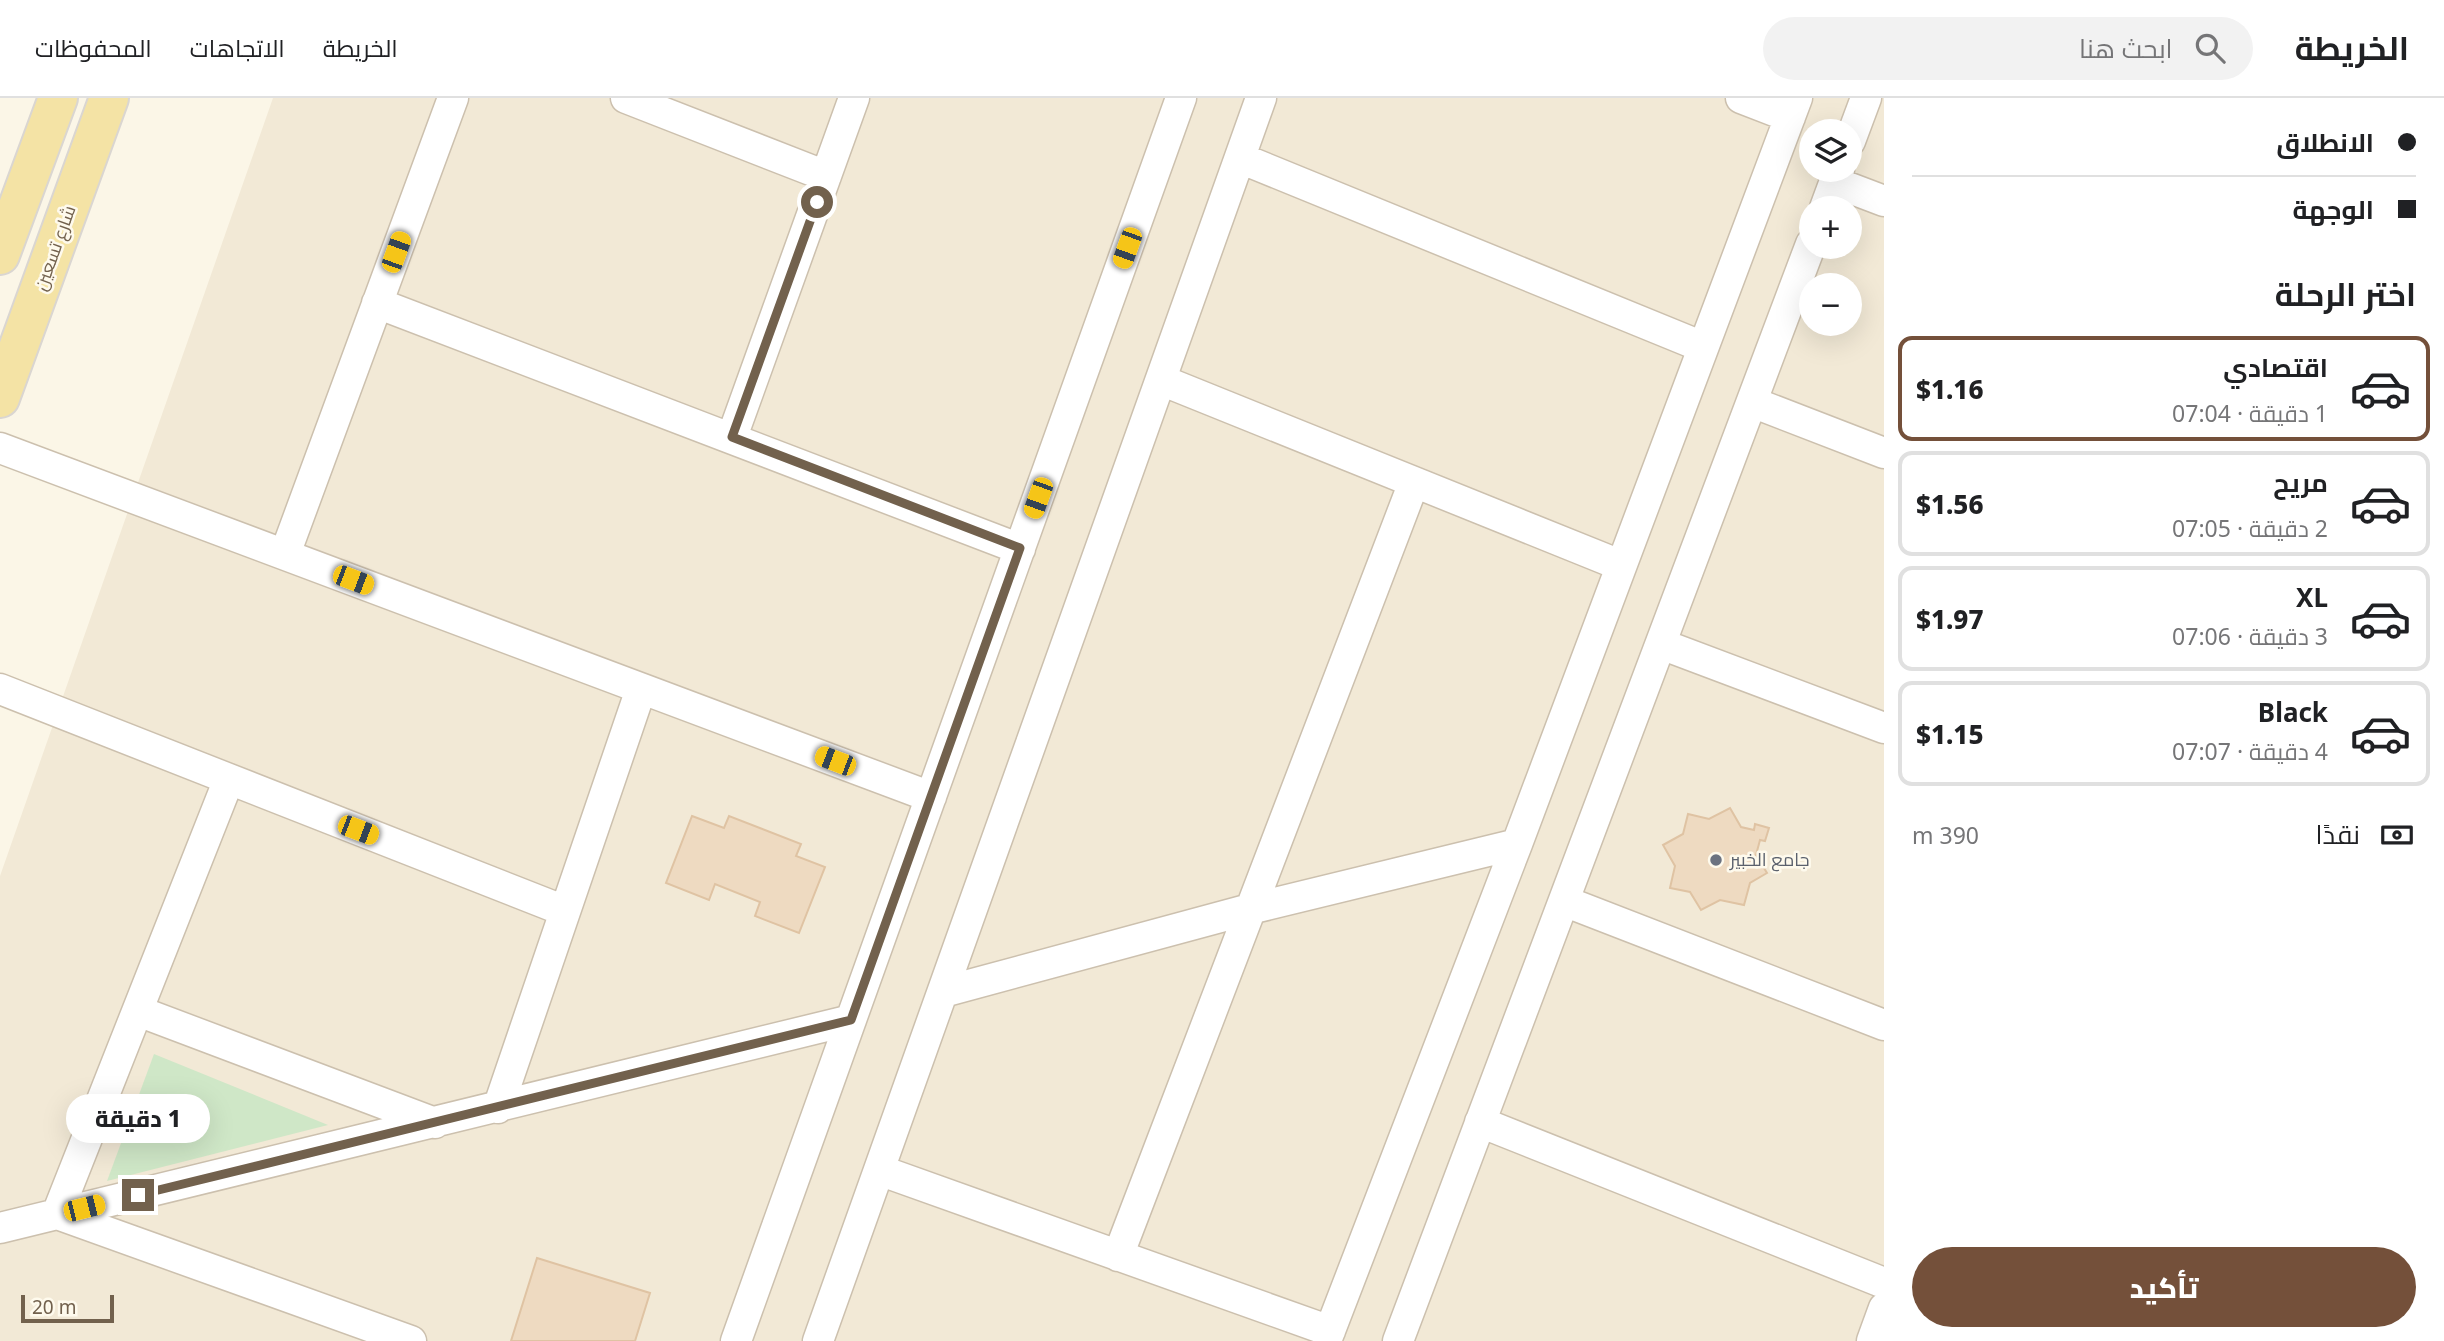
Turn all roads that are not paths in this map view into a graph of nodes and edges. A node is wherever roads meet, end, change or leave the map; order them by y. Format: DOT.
graph roads {
  1 [pos="58,98"];
  2 [pos="109,98"];
  3 [pos="453,98"];
  4 [pos="626,98"];
  5 [pos="854,98"];
  6 [pos="1181,98"];
  7 [pos="1261,98"];
  8 [pos="1741,98"];
  9 [pos="1866,98"];
  10 [pos="1794,107"];
  11 [pos="689,110"];
  12 [pos="1858,119"];
  13 [pos="1240,158"];
  14 [pos="826,176"];
  15 [pos="1833,187"];
  16 [pos="1884,201"];
  17 [pos="0,255"];
  18 [pos="1805,259"];
  19 [pos="377,303"];
  20 [pos="1703,347"];
  21 [pos="1161,380"];
  22 [pos="0,398"];
  23 [pos="1752,402"];
  24 [pos="732,437"];
  25 [pos="0,448"];
  26 [pos="1884,453"];
  27 [pos="1414,482"];
  28 [pos="1020,548"];
  29 [pos="285,554"];
  30 [pos="1620,565"];
  31 [pos="1661,643"];
  32 [pos="641,688"];
  33 [pos="0,689"];
  34 [pos="1884,728"];
  35 [pos="229,779"];
  36 [pos="931,797"];
  37 [pos="1517,844"];
  38 [pos="1564,901"];
  39 [pos="1250,909"];
  40 [pos="565,911"];
  41 [pos="943,992"];
  42 [pos="138,1010"];
  43 [pos="851,1020"];
  44 [pos="1884,1025"];
  45 [pos="498,1108"];
  46 [pos="1480,1122"];
  47 [pos="435,1123"];
  48 [pos="879,1170"];
  49 [pos="57,1214"];
  50 [pos="0,1228"];
  51 [pos="1118,1256"];
  52 [pos="1884,1283"];
  53 [pos="1884,1308"];
  54 [pos="1328,1336"];
  55 [pos="411,1341"];
  56 [pos="736,1341"];
  57 [pos="818,1341"];
  58 [pos="1398,1341"];
  59 [pos="1872,1341"];
  1 -- 17 [label="main road"];
  2 -- 22 [label="main road, شارع تسعين"];
  3 -- 19 [label="street"];
  4 -- 11 [label="street"];
  5 -- 14 [label="street"];
  6 -- 28 [label="street"];
  7 -- 13 [label="street"];
  8 -- 10 [label="street"];
  9 -- 12 [label="street"];
  10 -- 20 [label="street"];
  11 -- 14 [label="street"];
  13 -- 20 [label="street"];
  13 -- 21 [label="street"];
  14 -- 24 [label="street"];
  15 -- 16 [label="street"];
  18 -- 23 [label="street"];
  19 -- 24 [label="street"];
  19 -- 29 [label="street"];
  20 -- 30 [label="street"];
  21 -- 27 [label="street"];
  21 -- 41 [label="street"];
  23 -- 26 [label="street"];
  23 -- 31 [label="street"];
  24 -- 28 [label="street"];
  25 -- 29 [label="street"];
  27 -- 30 [label="street"];
  27 -- 39 [label="street"];
  28 -- 36 [label="street"];
  29 -- 32 [label="street"];
  30 -- 37 [label="street"];
  31 -- 34 [label="street"];
  31 -- 38 [label="street"];
  32 -- 36 [label="street"];
  32 -- 40 [label="street"];
  33 -- 35 [label="street"];
  35 -- 40 [label="street"];
  35 -- 42 [label="street"];
  36 -- 43 [label="street"];
  37 -- 39 [label="street"];
  37 -- 54 [label="street"];
  38 -- 44 [label="street"];
  38 -- 46 [label="street"];
  39 -- 41 [label="street"];
  39 -- 51 [label="street"];
  40 -- 45 [label="street"];
  41 -- 48 [label="street"];
  42 -- 47 [label="street"];
  42 -- 49 [label="street"];
  43 -- 45 [label="street"];
  43 -- 56 [label="street"];
  45 -- 47 [label="street"];
  46 -- 52 [label="street"];
  46 -- 58 [label="street"];
  47 -- 49 [label="street"];
  48 -- 51 [label="street"];
  48 -- 57 [label="street"];
  49 -- 50 [label="street"];
  49 -- 55 [label="street"];
  51 -- 54 [label="street"];
  53 -- 59 [label="street"];
}
